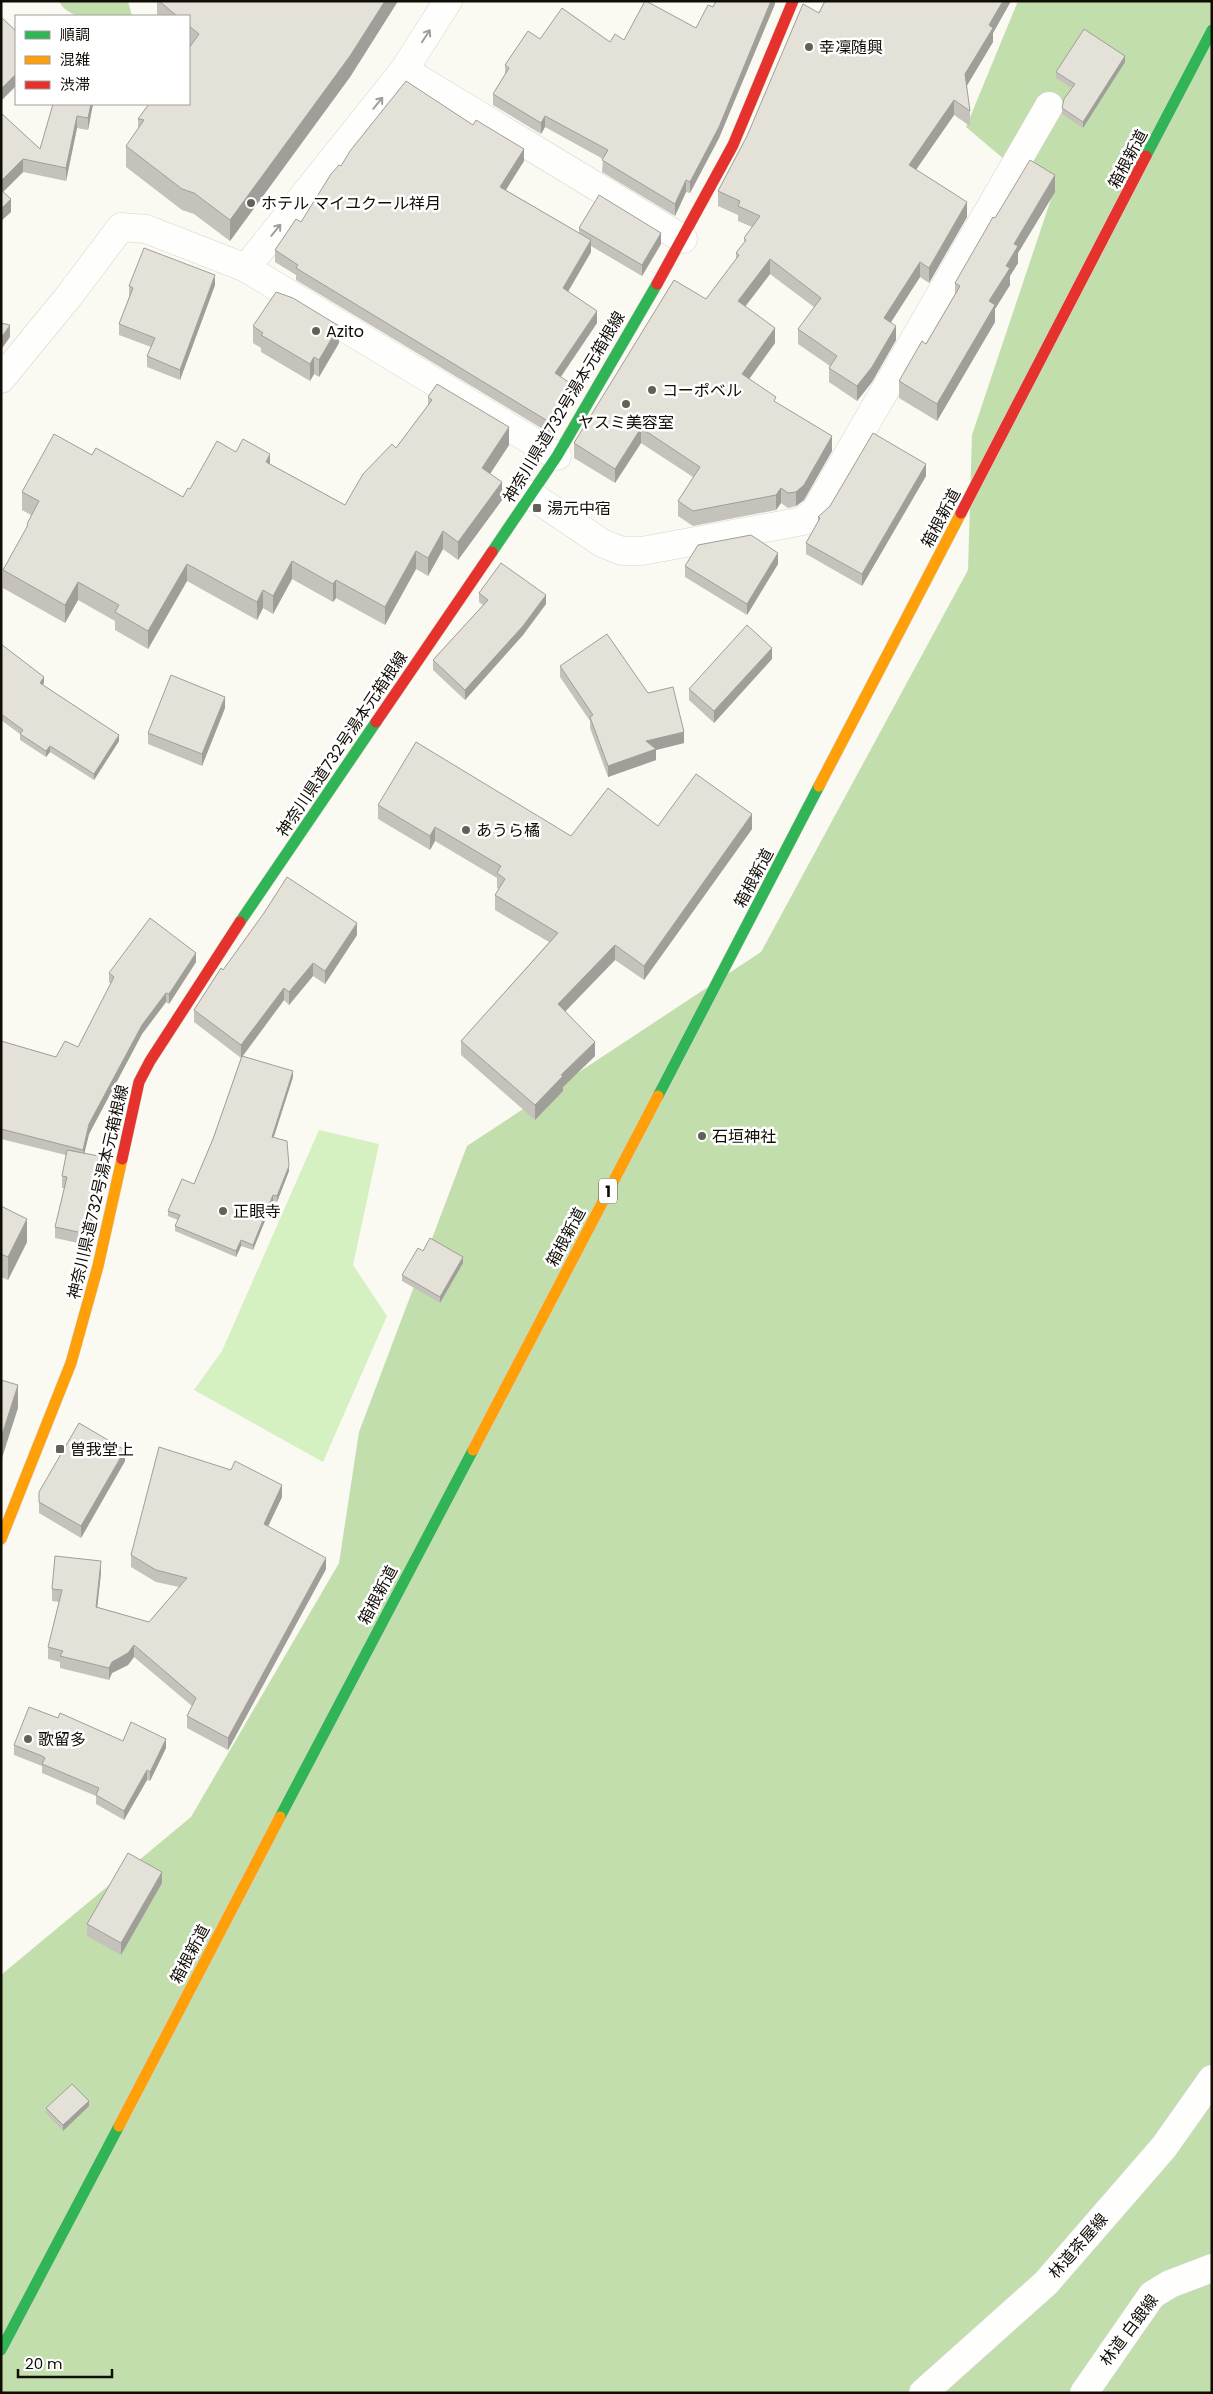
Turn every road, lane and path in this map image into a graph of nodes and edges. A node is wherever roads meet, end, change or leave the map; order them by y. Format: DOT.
graph roads {
  1 [pos="448,1"];
  2 [pos="793,1"];
  3 [pos="1212,30"];
  4 [pos="404,70"];
  5 [pos="1049,106"];
  6 [pos="683,239"];
  7 [pos="246,268"];
  8 [pos="1,379"];
  9 [pos="557,456"];
  10 [pos="530,494"];
  11 [pos="1,1539"];
  12 [pos="1212,2079"];
  13 [pos="1212,2268"];
  14 [pos="1,2350"];
  15 [pos="923,2393"];
  16 [pos="1084,2393"];
  4 -- 1 [label="street, one-way"];
  2 -- 6 [label="main road, 神奈川県道732号湯本元箱根線"];
  3 -- 14 [label="main road, 箱根新道 / 1"];
  4 -- 6 [label="street"];
  7 -- 4 [label="street, one-way"];
  5 -- 10 [label="street"];
  6 -- 9 [label="main road, 神奈川県道732号湯本元箱根線"];
  7 -- 8 [label="street"];
  7 -- 9 [label="street"];
  9 -- 10 [label="main road, 神奈川県道732号湯本元箱根線"];
  10 -- 11 [label="main road, 神奈川県道732号湯本元箱根線"];
  12 -- 15 [label="street, 林道茶屋線"];
  13 -- 16 [label="street, 林道 白銀線"];
}
